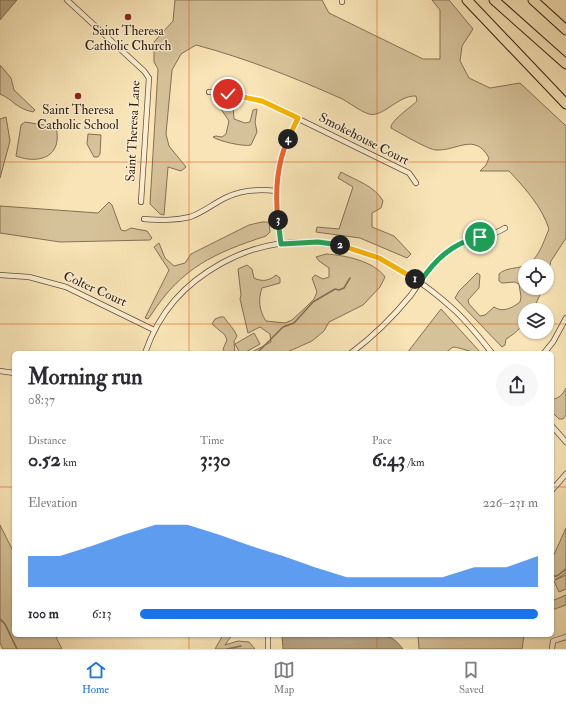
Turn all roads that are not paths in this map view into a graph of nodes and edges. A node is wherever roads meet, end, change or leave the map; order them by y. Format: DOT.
graph roads {
  1 [pos="67,0"];
  2 [pos="468,0"];
  3 [pos="494,0"];
  4 [pos="534,0"];
  5 [pos="566,30"];
  6 [pos="566,64"];
  7 [pos="209,92"];
  8 [pos="566,104"];
  9 [pos="298,118"];
  10 [pos="416,183"];
  11 [pos="276,191"];
  12 [pos="141,202"];
  13 [pos="144,219"];
  14 [pos="505,228"];
  15 [pos="281,244"];
  16 [pos="0,275"];
  17 [pos="420,282"];
  18 [pos="566,318"];
  19 [pos="154,330"];
  20 [pos="146,351"];
  21 [pos="353,351"];
  22 [pos="490,351"];
  23 [pos="545,351"];
  24 [pos="0,371"];
  25 [pos="12,373"];
  26 [pos="554,428"];
  27 [pos="566,442"];
  28 [pos="566,474"];
  29 [pos="554,488"];
  30 [pos="268,637"];
  31 [pos="566,637"];
  32 [pos="268,649"];
  33 [pos="552,649"];
  1 -- 12 [label="street, Saint Theresa Lane"];
  2 -- 8 [label="highway"];
  3 -- 6 [label="highway"];
  4 -- 5 [label="highway"];
  7 -- 9 [label="street, Smokehouse Court"];
  9 -- 10 [label="street, Smokehouse Court"];
  9 -- 11 [label="street"];
  11 -- 13 [label="street"];
  11 -- 15 [label="street"];
  14 -- 17 [label="street"];
  15 -- 17 [label="street"];
  15 -- 19 [label="street"];
  16 -- 19 [label="street, Colter Court"];
  17 -- 21 [label="street"];
  17 -- 22 [label="street"];
  18 -- 23 [label="street"];
  19 -- 20 [label="street"];
  24 -- 25 [label="street"];
  26 -- 27 [label="street"];
  28 -- 29 [label="street"];
  30 -- 32 [label="street"];
  31 -- 33 [label="street"];
}
